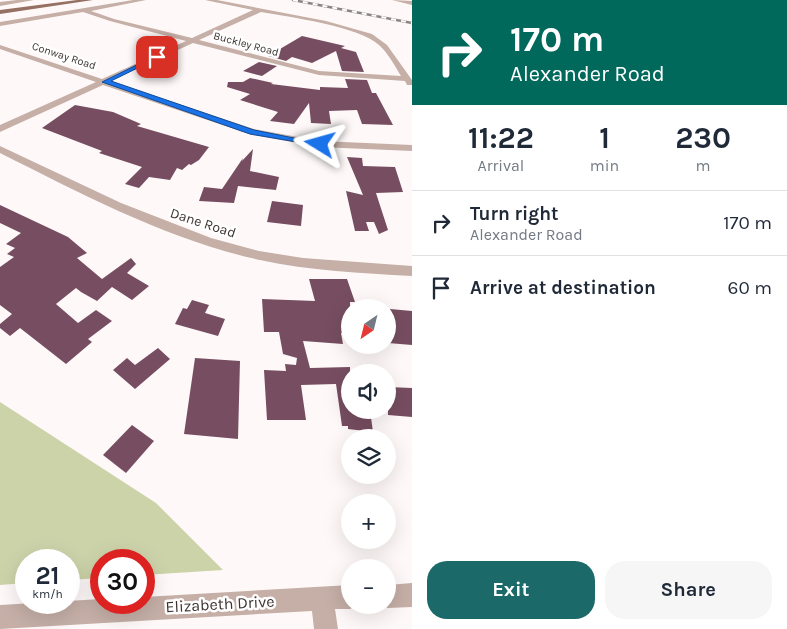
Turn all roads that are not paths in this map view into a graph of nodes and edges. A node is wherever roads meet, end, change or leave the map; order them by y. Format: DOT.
graph roads {
  1 [pos="31,0"];
  2 [pos="90,0"];
  3 [pos="143,0"];
  4 [pos="208,0"];
  5 [pos="395,0"];
  6 [pos="412,3"];
  7 [pos="0,4"];
  8 [pos="84,10"];
  9 [pos="259,10"];
  10 [pos="0,13"];
  11 [pos="0,24"];
  12 [pos="192,41"];
  13 [pos="0,47"];
  14 [pos="407,79"];
  15 [pos="105,82"];
  16 [pos="412,86"];
  17 [pos="0,129"];
  18 [pos="412,148"];
  19 [pos="0,149"];
  20 [pos="412,270"];
  21 [pos="412,595"];
  22 [pos="396,596"];
  23 [pos="341,597"];
  24 [pos="322,598"];
  25 [pos="0,617"];
  26 [pos="326,629"];
  1 -- 7 [label="street"];
  2 -- 10 [label="main road"];
  3 -- 8 [label="street"];
  4 -- 9 [label="street"];
  5 -- 6 [label="street"];
  8 -- 11 [label="street"];
  8 -- 12 [label="street, Buckley Road"];
  9 -- 12 [label="street"];
  9 -- 14 [label="street"];
  12 -- 14 [label="street, Buckley Road"];
  12 -- 15 [label="street"];
  13 -- 15 [label="street, Conway Road"];
  14 -- 16 [label="street"];
  15 -- 17 [label="street"];
  15 -- 18 [label="street, Conway Road"];
  19 -- 20 [label="street, Dane Road"];
  21 -- 22 [label="street"];
  23 -- 24 [label="street, Elizabeth Drive"];
  24 -- 25 [label="street, Elizabeth Drive"];
  24 -- 26 [label="street"];
}
